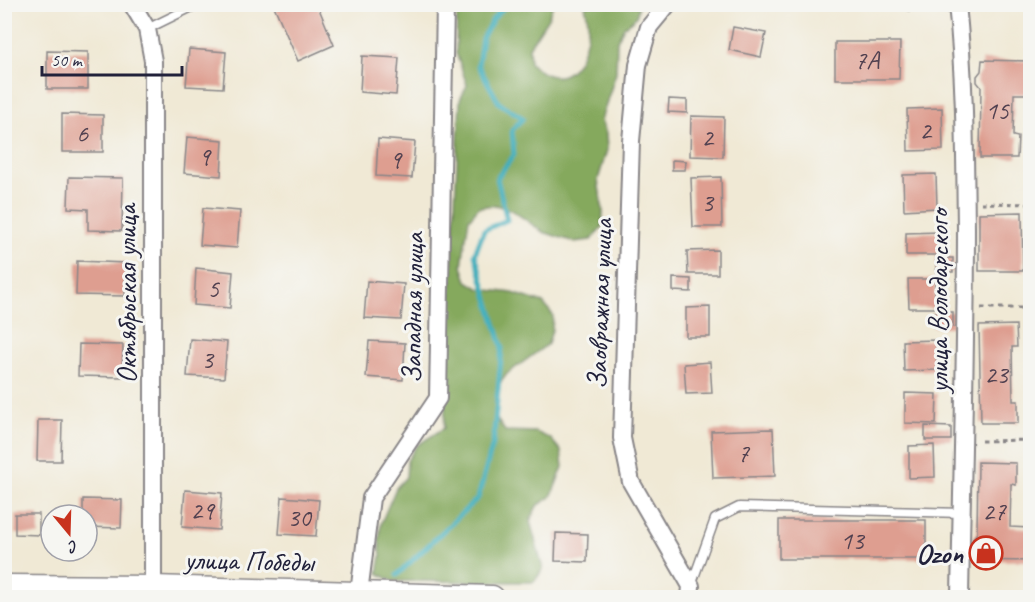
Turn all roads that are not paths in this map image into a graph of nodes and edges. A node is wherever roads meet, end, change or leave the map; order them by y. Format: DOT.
graph roads {
  1 [pos="132,4"];
  2 [pos="198,4"];
  3 [pos="445,4"];
  4 [pos="668,4"];
  5 [pos="958,9"];
  6 [pos="147,28"];
  7 [pos="962,513"];
  8 [pos="4,587"];
  9 [pos="153,588"];
  10 [pos="691,592"];
  11 [pos="359,593"];
  12 [pos="492,597"];
  13 [pos="960,597"];
  1 -- 6 [label="street, Октябрьская улица"];
  2 -- 6 [label="lane"];
  3 -- 11 [label="street, Западная улица"];
  4 -- 10 [label="street, Заовражная улица"];
  5 -- 7 [label="street, улица Володарского"];
  6 -- 9 [label="street, Октябрьская улица"];
  7 -- 10 [label="lane"];
  7 -- 13 [label="street, улица Володарского"];
  8 -- 9 [label="street, улица Победы"];
  9 -- 11 [label="street, улица Победы"];
  11 -- 12 [label="street, улица Победы"];
}
